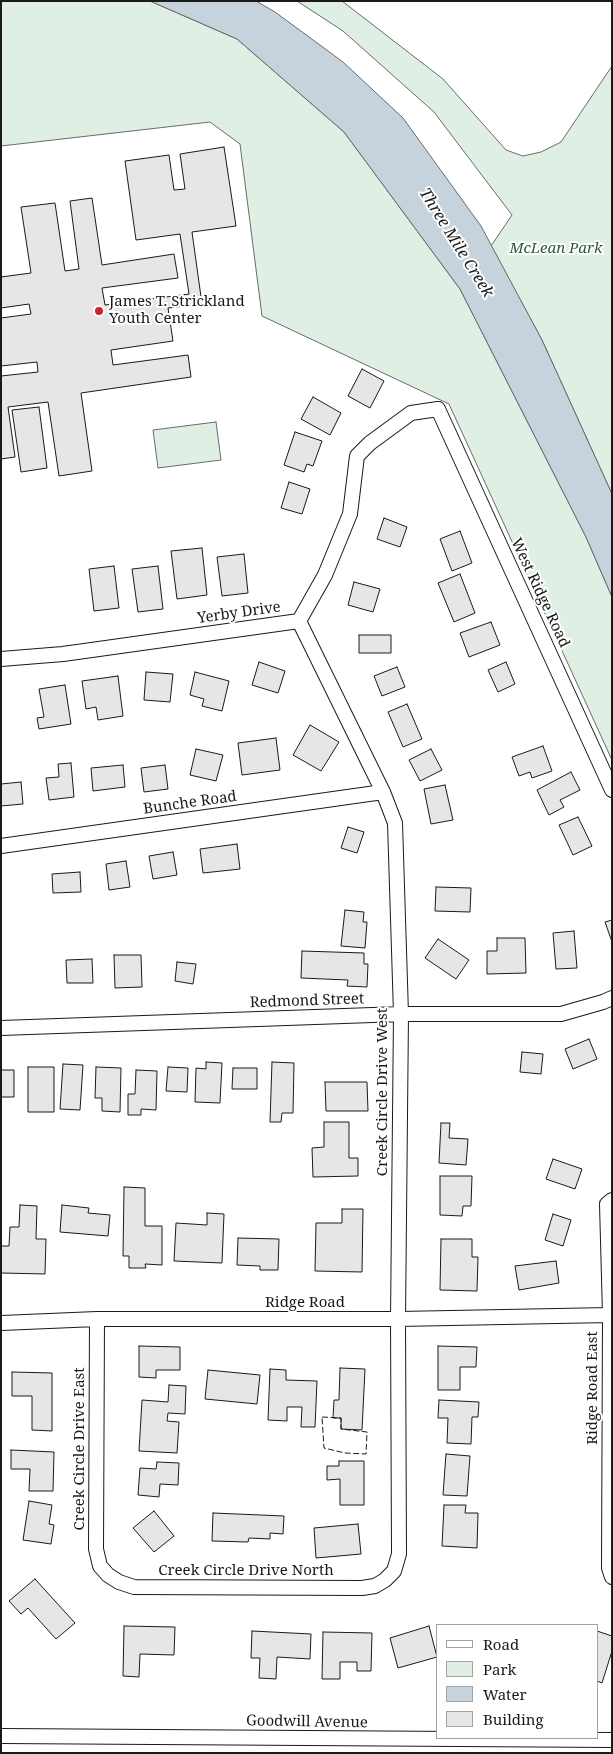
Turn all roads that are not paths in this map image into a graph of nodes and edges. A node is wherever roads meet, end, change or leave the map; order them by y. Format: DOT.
graph roads {
  1 [pos="438,409"];
  2 [pos="299,621"];
  3 [pos="1,659"];
  4 [pos="612,790"];
  5 [pos="383,792"];
  6 [pos="1,846"];
  7 [pos="612,998"];
  8 [pos="400,1014"];
  9 [pos="1,1028"];
  10 [pos="612,1200"];
  11 [pos="610,1315"];
  12 [pos="97,1319"];
  13 [pos="398,1319"];
  14 [pos="1,1323"];
  15 [pos="108,1575"];
  16 [pos="612,1577"];
  17 [pos="385,1580"];
  18 [pos="1,1736"];
  19 [pos="612,1740"];
  20 [pos="470,1746"];
  1 -- 2 [label="street, Yerby Drive"];
  1 -- 4 [label="street, West Ridge Road"];
  2 -- 3 [label="street, Yerby Drive"];
  2 -- 5 [label="street, Creek Circle Drive West"];
  5 -- 6 [label="street, Bunche Road"];
  5 -- 8 [label="street, Creek Circle Drive West"];
  7 -- 8 [label="street, Redmond Street"];
  8 -- 9 [label="street, Redmond Street"];
  8 -- 13 [label="street, Creek Circle Drive West"];
  10 -- 11 [label="street, Ridge Road East"];
  11 -- 13 [label="street, Ridge Road"];
  11 -- 16 [label="street, Ridge Road East"];
  12 -- 13 [label="street, Ridge Road"];
  12 -- 14 [label="street, Ridge Road"];
  12 -- 15 [label="street, Creek Circle Drive East"];
  13 -- 17 [label="street, Creek Circle Drive West"];
  15 -- 17 [label="street, Creek Circle Drive North"];
  18 -- 20 [label="street, Goodwill Avenue"];
  19 -- 20 [label="street, Goodwill Avenue"];
}
